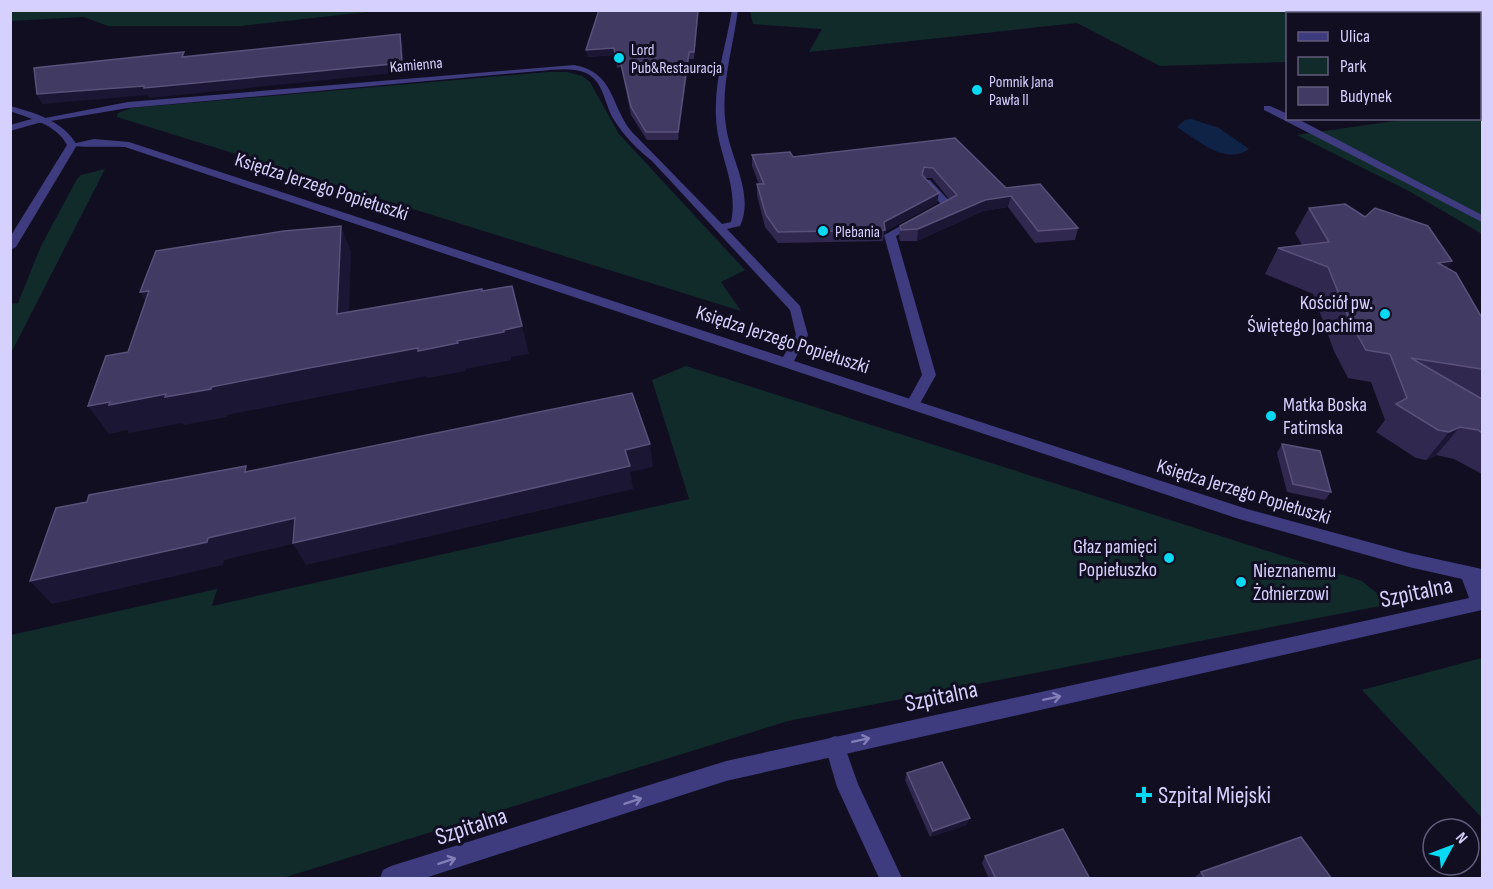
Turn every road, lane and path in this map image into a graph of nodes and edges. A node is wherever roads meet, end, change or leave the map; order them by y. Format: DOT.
graph roads {
  1 [pos="735,10"];
  2 [pos="10,108"];
  3 [pos="1268,108"];
  4 [pos="1286,117"];
  5 [pos="39,120"];
  6 [pos="1292,120"];
  7 [pos="10,128"];
  8 [pos="72,145"];
  9 [pos="926,182"];
  10 [pos="1482,219"];
  11 [pos="721,227"];
  12 [pos="10,247"];
  13 [pos="787,362"];
  14 [pos="913,404"];
  15 [pos="1476,575"];
  16 [pos="835,746"];
  17 [pos="391,879"];
  18 [pos="891,879"];
  1 -- 11 [label="street"];
  2 -- 5 [label="street"];
  3 -- 4 [label="street"];
  5 -- 7 [label="street, Kamienna"];
  5 -- 8 [label="street"];
  5 -- 11 [label="street, Kamienna"];
  6 -- 10 [label="street"];
  8 -- 12 [label="street"];
  8 -- 13 [label="street, Księdza Jerzego Popiełuszki"];
  9 -- 14 [label="street"];
  11 -- 13 [label="street, Kamienna"];
  13 -- 14 [label="street, Księdza Jerzego Popiełuszki"];
  14 -- 15 [label="street, Księdza Jerzego Popiełuszki"];
  16 -- 15 [label="street, Szpitalna, one-way"];
  17 -- 16 [label="street, Szpitalna, one-way"];
  16 -- 18 [label="street"];
}
